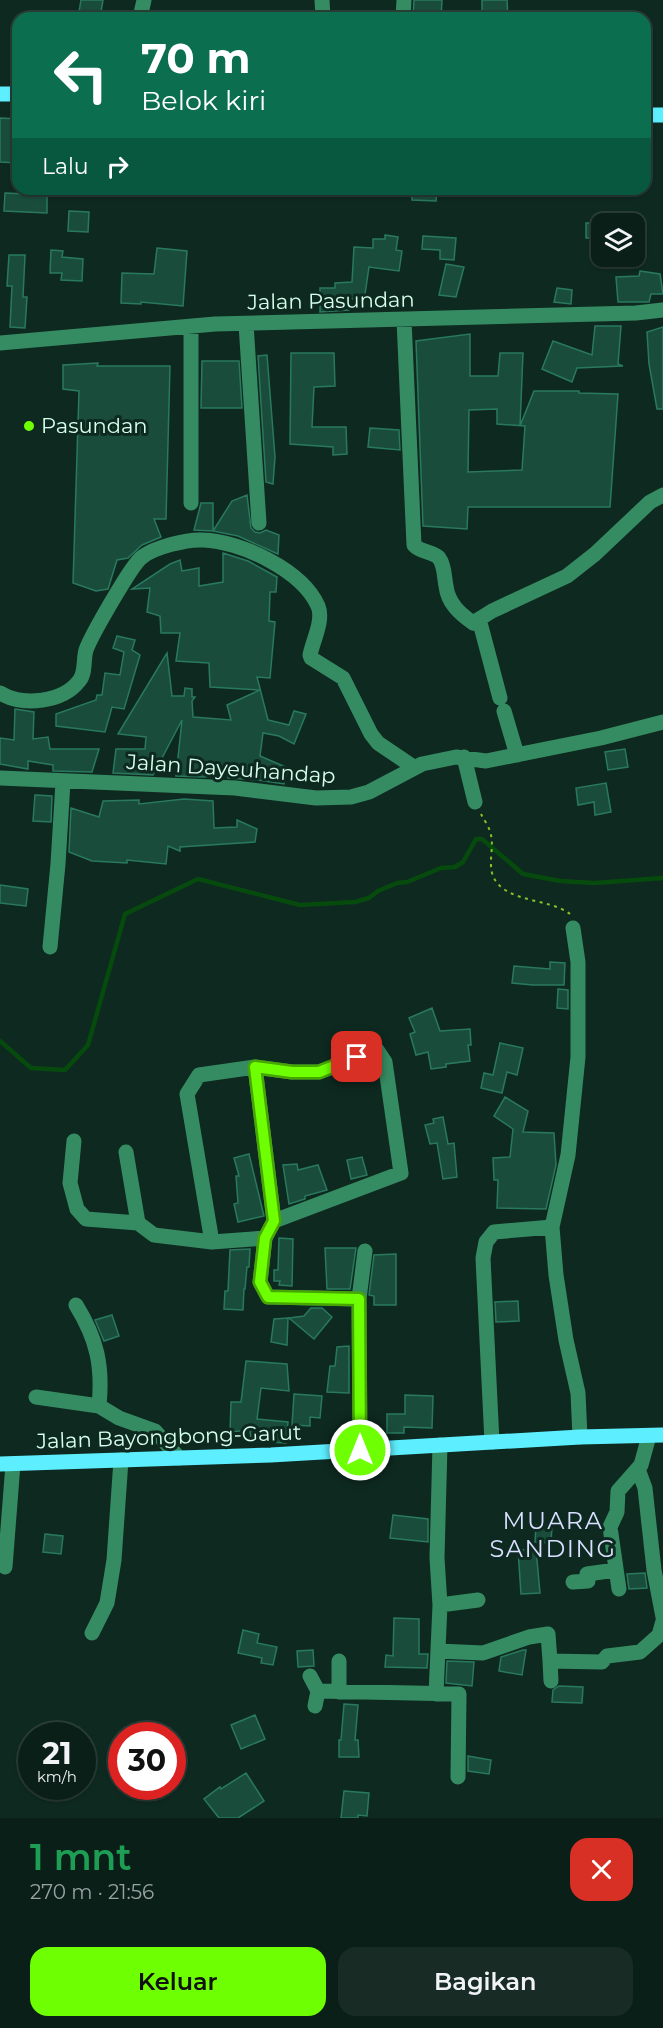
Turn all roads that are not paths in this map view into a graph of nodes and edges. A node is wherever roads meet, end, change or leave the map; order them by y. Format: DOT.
graph roads {
  1 [pos="663,310"];
  2 [pos="404,320"];
  3 [pos="246,324"];
  4 [pos="191,327"];
  5 [pos="0,343"];
  6 [pos="663,495"];
  7 [pos="191,503"];
  8 [pos="259,523"];
  9 [pos="479,619"];
  10 [pos="0,693"];
  11 [pos="663,722"];
  12 [pos="517,755"];
  13 [pos="460,757"];
  14 [pos="418,766"];
  15 [pos="0,778"];
  16 [pos="63,782"];
  17 [pos="475,802"];
  18 [pos="573,928"];
  19 [pos="50,947"];
  20 [pos="255,1067"];
  21 [pos="74,1141"];
  22 [pos="126,1152"];
  23 [pos="274,1221"];
  24 [pos="138,1223"];
  25 [pos="552,1227"];
  26 [pos="265,1238"];
  27 [pos="212,1242"];
  28 [pos="365,1251"];
  29 [pos="359,1299"];
  30 [pos="76,1305"];
  31 [pos="36,1397"];
  32 [pos="99,1406"];
  33 [pos="656,1435"];
  34 [pos="580,1437"];
  35 [pos="492,1442"];
  36 [pos="440,1445"];
  37 [pos="360,1450"];
  38 [pos="179,1458"];
  39 [pos="121,1460"];
  40 [pos="6,1464"];
  41 [pos="638,1469"];
  42 [pos="4,1567"];
  43 [pos="616,1570"];
  44 [pos="573,1582"];
  45 [pos="619,1589"];
  46 [pos="478,1600"];
  47 [pos="440,1605"];
  48 [pos="663,1619"];
  49 [pos="92,1633"];
  50 [pos="438,1651"];
  51 [pos="339,1661"];
  52 [pos="550,1661"];
  53 [pos="310,1676"];
  54 [pos="551,1681"];
  55 [pos="339,1692"];
  56 [pos="436,1694"];
  57 [pos="458,1777"];
  1 -- 2 [label="street, Jalan Pasundan"];
  2 -- 3 [label="street, Jalan Pasundan"];
  2 -- 9 [label="street"];
  3 -- 4 [label="street, Jalan Pasundan"];
  3 -- 8 [label="street"];
  4 -- 5 [label="street, Jalan Pasundan"];
  4 -- 7 [label="street"];
  6 -- 9 [label="street"];
  9 -- 12 [label="street"];
  10 -- 14 [label="street"];
  11 -- 12 [label="street, Jalan Dayeuhandap"];
  12 -- 13 [label="street, Jalan Dayeuhandap"];
  13 -- 14 [label="street, Jalan Dayeuhandap"];
  13 -- 17 [label="street"];
  14 -- 16 [label="street, Jalan Dayeuhandap"];
  15 -- 16 [label="street, Jalan Dayeuhandap"];
  16 -- 19 [label="street"];
  18 -- 25 [label="street"];
  20 -- 23 [label="street"];
  20 -- 23 [label="street"];
  20 -- 27 [label="street"];
  21 -- 24 [label="street"];
  22 -- 24 [label="street"];
  23 -- 26 [label="street"];
  24 -- 27 [label="street"];
  25 -- 34 [label="street"];
  25 -- 35 [label="street"];
  26 -- 27 [label="street"];
  26 -- 29 [label="street"];
  28 -- 29 [label="street"];
  29 -- 37 [label="street"];
  30 -- 32 [label="street"];
  31 -- 32 [label="street"];
  32 -- 38 [label="street"];
  33 -- 34 [label="main road, Jalan Bayongbong-Garut"];
  33 -- 41 [label="street"];
  34 -- 35 [label="main road, Jalan Bayongbong-Garut"];
  35 -- 36 [label="main road, Jalan Bayongbong-Garut"];
  36 -- 37 [label="main road, Jalan Bayongbong-Garut"];
  36 -- 47 [label="street"];
  37 -- 38 [label="main road, Jalan Bayongbong-Garut"];
  38 -- 39 [label="main road, Jalan Bayongbong-Garut"];
  39 -- 40 [label="main road, Jalan Bayongbong-Garut"];
  39 -- 49 [label="street"];
  40 -- 42 [label="street"];
  41 -- 43 [label="street"];
  41 -- 48 [label="street"];
  43 -- 44 [label="street"];
  43 -- 45 [label="street"];
  46 -- 47 [label="street"];
  47 -- 50 [label="street"];
  48 -- 52 [label="street"];
  50 -- 52 [label="street"];
  50 -- 56 [label="street"];
  51 -- 55 [label="street"];
  52 -- 54 [label="street"];
  53 -- 55 [label="street"];
  55 -- 56 [label="street"];
  56 -- 57 [label="street"];
}
